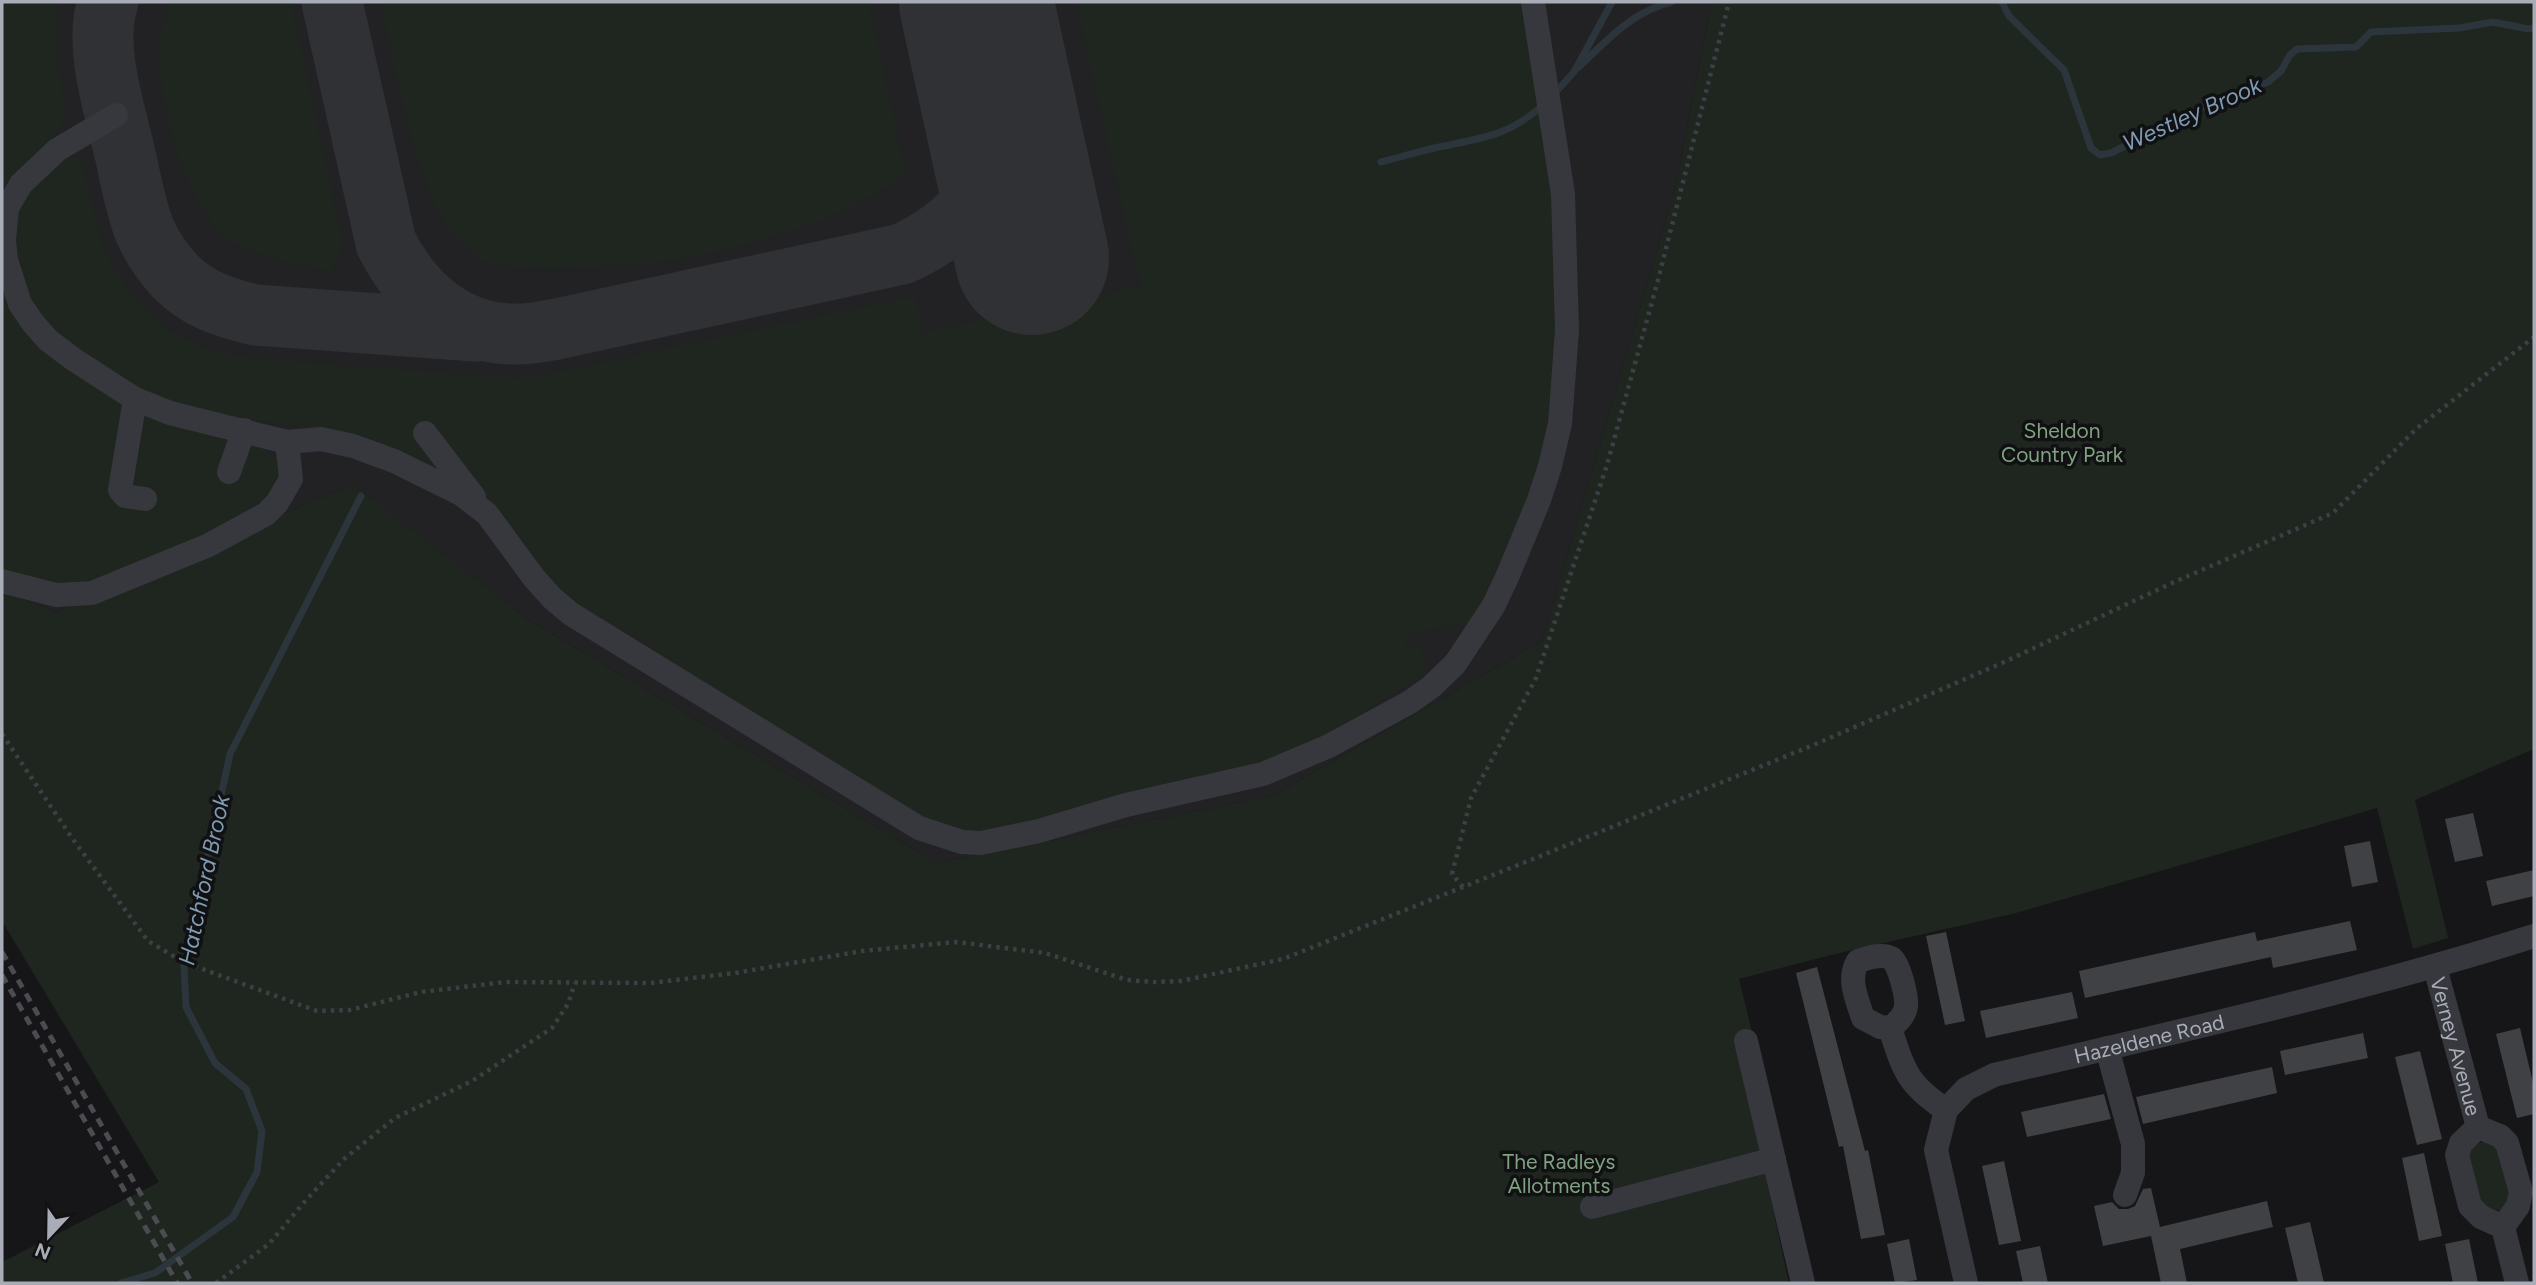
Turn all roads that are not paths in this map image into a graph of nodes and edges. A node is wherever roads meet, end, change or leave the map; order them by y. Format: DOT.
graph roads {
  1 [pos="1533,2"];
  2 [pos="116,115"];
  3 [pos="135,399"];
  4 [pos="244,430"];
  5 [pos="425,433"];
  6 [pos="287,442"];
  7 [pos="229,471"];
  8 [pos="145,499"];
  9 [pos="487,514"];
  10 [pos="2,581"];
  11 [pos="2534,936"];
  12 [pos="2435,967"];
  13 [pos="1890,1028"];
  14 [pos="1746,1041"];
  15 [pos="2107,1048"];
  16 [pos="1945,1110"];
  17 [pos="2478,1127"];
  18 [pos="1774,1159"];
  19 [pos="2125,1195"];
  20 [pos="1592,1207"];
  21 [pos="2503,1227"];
  22 [pos="1803,1283"];
  23 [pos="1966,1283"];
  24 [pos="2517,1283"];
  1 -- 9 [label="street"];
  2 -- 3 [label="street"];
  3 -- 4 [label="street"];
  3 -- 8 [label="street"];
  4 -- 6 [label="street"];
  4 -- 7 [label="street"];
  5 -- 9 [label="street"];
  6 -- 9 [label="street"];
  6 -- 10 [label="street"];
  11 -- 12 [label="street, Hazeldene Road"];
  12 -- 15 [label="street, Hazeldene Road"];
  12 -- 17 [label="street, Verney Avenue"];
  13 -- 16 [label="street"];
  14 -- 18 [label="street"];
  15 -- 16 [label="street, Hazeldene Road"];
  15 -- 19 [label="street"];
  16 -- 23 [label="street"];
  17 -- 21 [label="street, Verney Avenue"];
  17 -- 21 [label="street, Verney Avenue"];
  18 -- 20 [label="street"];
  18 -- 22 [label="street"];
  21 -- 24 [label="street"];
}
